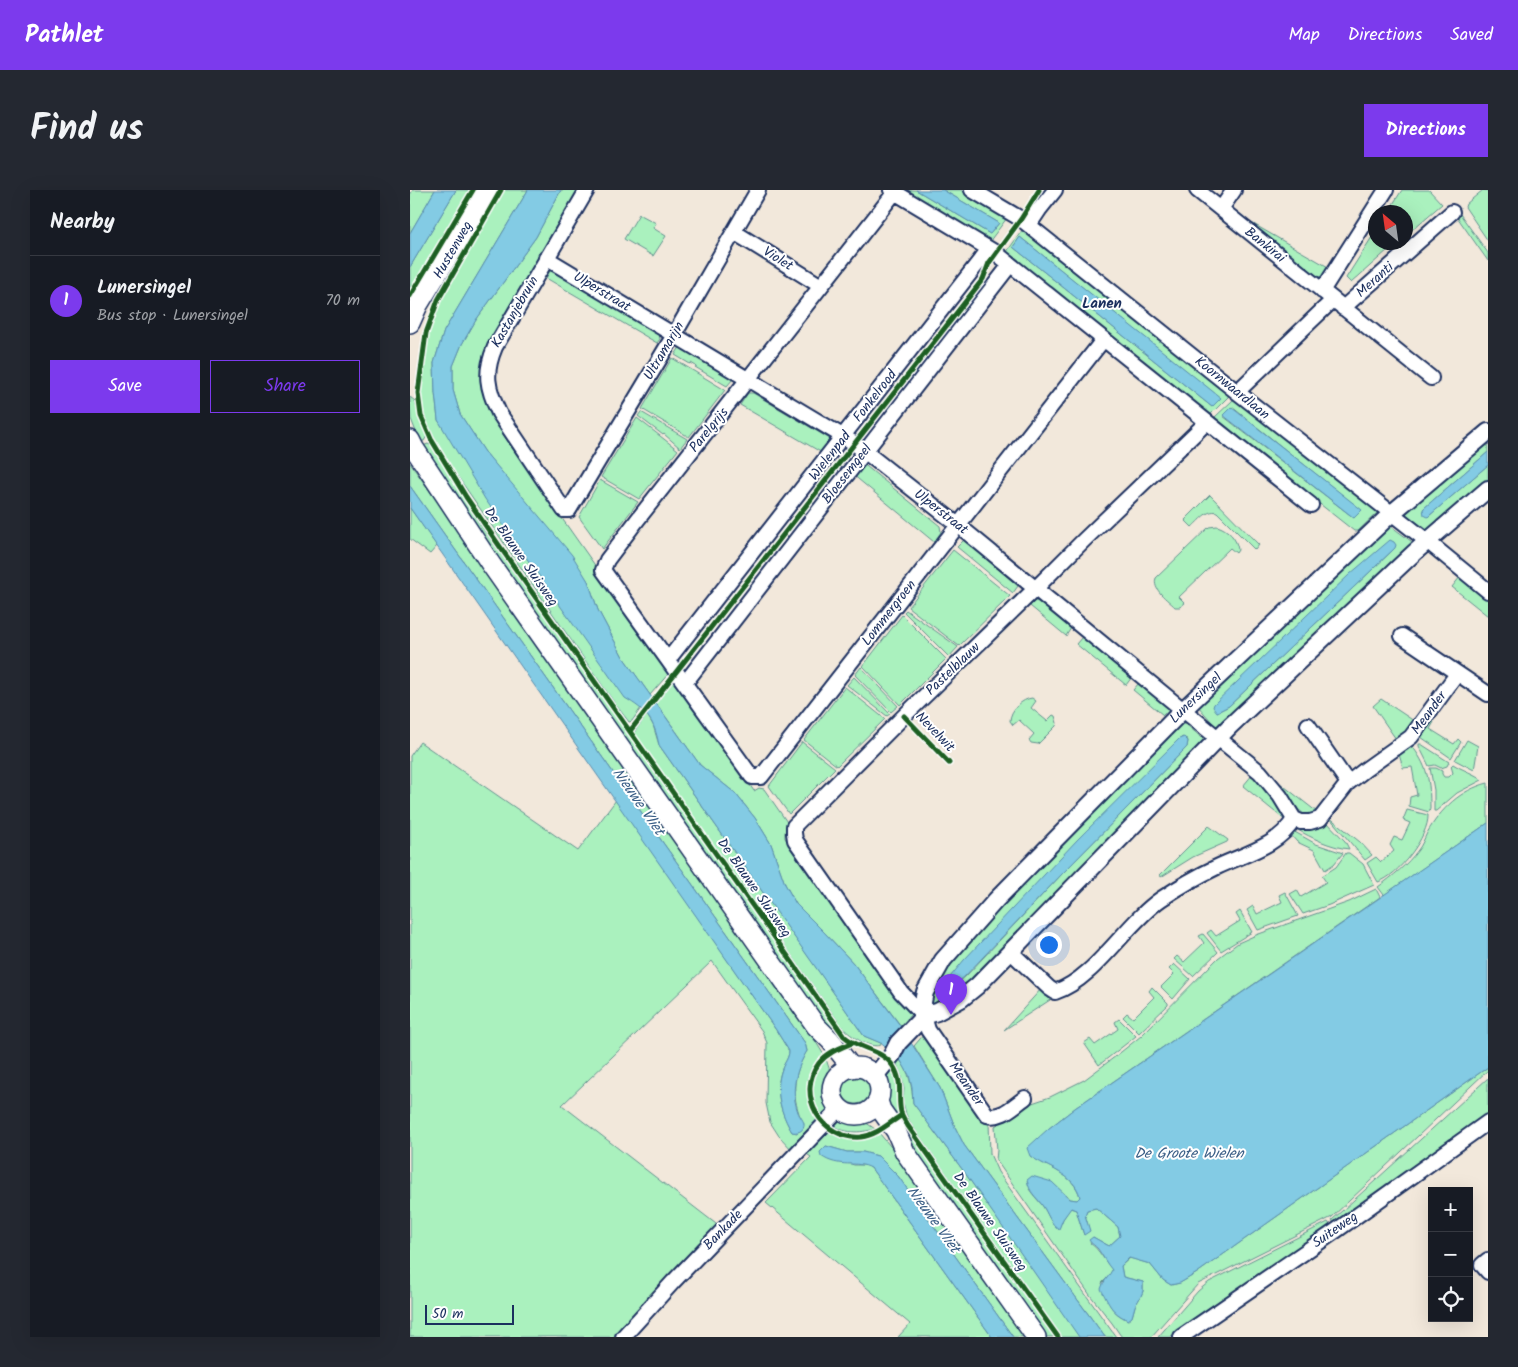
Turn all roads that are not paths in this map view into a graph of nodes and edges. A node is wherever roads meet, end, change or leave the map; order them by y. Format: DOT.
graph roads {
  1 [pos="488,190"];
  2 [pos="587,190"];
  3 [pos="758,190"];
  4 [pos="972,190"];
  5 [pos="1055,190"];
  6 [pos="1198,190"];
  7 [pos="1234,190"];
  8 [pos="1386,190"];
  9 [pos="893,191"];
  10 [pos="1221,210"];
  11 [pos="1452,212"];
  12 [pos="1030,226"];
  13 [pos="734,232"];
  14 [pos="989,250"];
  15 [pos="546,258"];
  16 [pos="1010,265"];
  17 [pos="822,286"];
  18 [pos="1322,291"];
  19 [pos="1338,304"];
  20 [pos="410,323"];
  21 [pos="674,335"];
  22 [pos="1103,340"];
  23 [pos="1431,378"];
  24 [pos="749,379"];
  25 [pos="1237,392"];
  26 [pos="1207,422"];
  27 [pos="1488,432"];
  28 [pos="844,436"];
  29 [pos="410,440"];
  30 [pos="865,452"];
  31 [pos="1488,489"];
  32 [pos="1311,505"];
  33 [pos="569,510"];
  34 [pos="1392,513"];
  35 [pos="958,525"];
  36 [pos="1427,541"];
  37 [pos="1036,588"];
  38 [pos="1488,591"];
  39 [pos="1402,636"];
  40 [pos="668,660"];
  41 [pos="676,672"];
  42 [pos="1457,674"];
  43 [pos="685,684"];
  44 [pos="1488,694"];
  45 [pos="1183,710"];
  46 [pos="1308,725"];
  47 [pos="1218,738"];
  48 [pos="1348,783"];
  49 [pos="1294,819"];
  50 [pos="1010,951"];
  51 [pos="920,1020"];
  52 [pos="816,1026"];
  53 [pos="865,1071"];
  54 [pos="836,1078"];
  55 [pos="1025,1098"];
  56 [pos="878,1102"];
  57 [pos="839,1109"];
  58 [pos="862,1115"];
  59 [pos="1488,1122"];
  60 [pos="905,1152"];
  61 [pos="1488,1260"];
  62 [pos="1488,1272"];
  63 [pos="623,1337"];
  64 [pos="1036,1337"];
  65 [pos="1181,1337"];
  1 -- 20 [label="main road, Hustenweg"];
  2 -- 15 [label="street, Kastanjebruin"];
  3 -- 13 [label="street, Ultramarijn"];
  4 -- 12 [label="street, Koornwaardlaan"];
  5 -- 12 [label="street"];
  6 -- 10 [label="street, Bankirai"];
  7 -- 10 [label="street"];
  8 -- 18 [label="street"];
  9 -- 14 [label="street"];
  9 -- 17 [label="street, Parelgrijs"];
  10 -- 18 [label="street, Bankirai"];
  11 -- 19 [label="street, Meranti"];
  12 -- 25 [label="street, Koornwaardlaan"];
  13 -- 17 [label="street, Violet"];
  13 -- 21 [label="street, Ultramarijn"];
  14 -- 16 [label="street"];
  14 -- 28 [label="street, Fonkelrood"];
  15 -- 21 [label="street, Ulperstraat"];
  15 -- 33 [label="street, Kastanjebruin"];
  16 -- 22 [label="street"];
  16 -- 30 [label="street, Bloesemgeel"];
  17 -- 24 [label="street, Parelgrijs"];
  18 -- 19 [label="street, Bankirai"];
  19 -- 23 [label="street, Bankirai"];
  19 -- 25 [label="street"];
  21 -- 24 [label="street, Ulperstraat"];
  21 -- 33 [label="street, Ultramarijn"];
  22 -- 26 [label="street"];
  22 -- 35 [label="street, Lommergroen"];
  24 -- 28 [label="street, Ulperstraat"];
  24 -- 40 [label="street, Parelgrijs"];
  25 -- 34 [label="street, Koornwaardlaan"];
  26 -- 32 [label="street"];
  26 -- 37 [label="street, Pastelblauw"];
  27 -- 34 [label="street, Lunersingel"];
  28 -- 30 [label="street, Ulperstraat"];
  28 -- 40 [label="street, Fonkelrood"];
  29 -- 52 [label="main road, De Blauwe Sluisweg"];
  30 -- 35 [label="street, Ulperstraat"];
  30 -- 43 [label="street, Bloesemgeel"];
  31 -- 36 [label="street"];
  34 -- 36 [label="street, Koornwaardlaan"];
  34 -- 45 [label="street, Lunersingel"];
  35 -- 37 [label="street, Ulperstraat"];
  35 -- 43 [label="street, Lommergroen"];
  36 -- 38 [label="street, Koornwaardlaan"];
  36 -- 47 [label="street"];
  37 -- 45 [label="street, Ulperstraat"];
  37 -- 51 [label="street, Pastelblauw"];
  39 -- 42 [label="street"];
  40 -- 41 [label="street, Parelgrijs"];
  41 -- 43 [label="street, Lommergroen"];
  42 -- 44 [label="street"];
  42 -- 48 [label="street, Meander"];
  45 -- 47 [label="street, Ulperstraat"];
  45 -- 51 [label="street, Lunersingel"];
  46 -- 48 [label="street"];
  47 -- 49 [label="street, Ulperstraat"];
  47 -- 50 [label="street"];
  48 -- 49 [label="street, Meander"];
  49 -- 50 [label="street"];
  50 -- 51 [label="street"];
  51 -- 53 [label="street"];
  51 -- 55 [label="street, Meander"];
  52 -- 53 [label="main road, De Blauwe Sluisweg"];
  52 -- 54 [label="main road, De Blauwe Sluisweg"];
  53 -- 54 [label="main road"];
  53 -- 56 [label="main road"];
  54 -- 57 [label="main road"];
  56 -- 58 [label="main road"];
  56 -- 60 [label="main road, De Blauwe Sluisweg"];
  57 -- 58 [label="main road"];
  57 -- 63 [label="street, Bankade"];
  58 -- 60 [label="main road, De Blauwe Sluisweg"];
  59 -- 65 [label="street, Suiteweg"];
  60 -- 64 [label="main road, De Blauwe Sluisweg"];
  61 -- 62 [label="street"];
}
